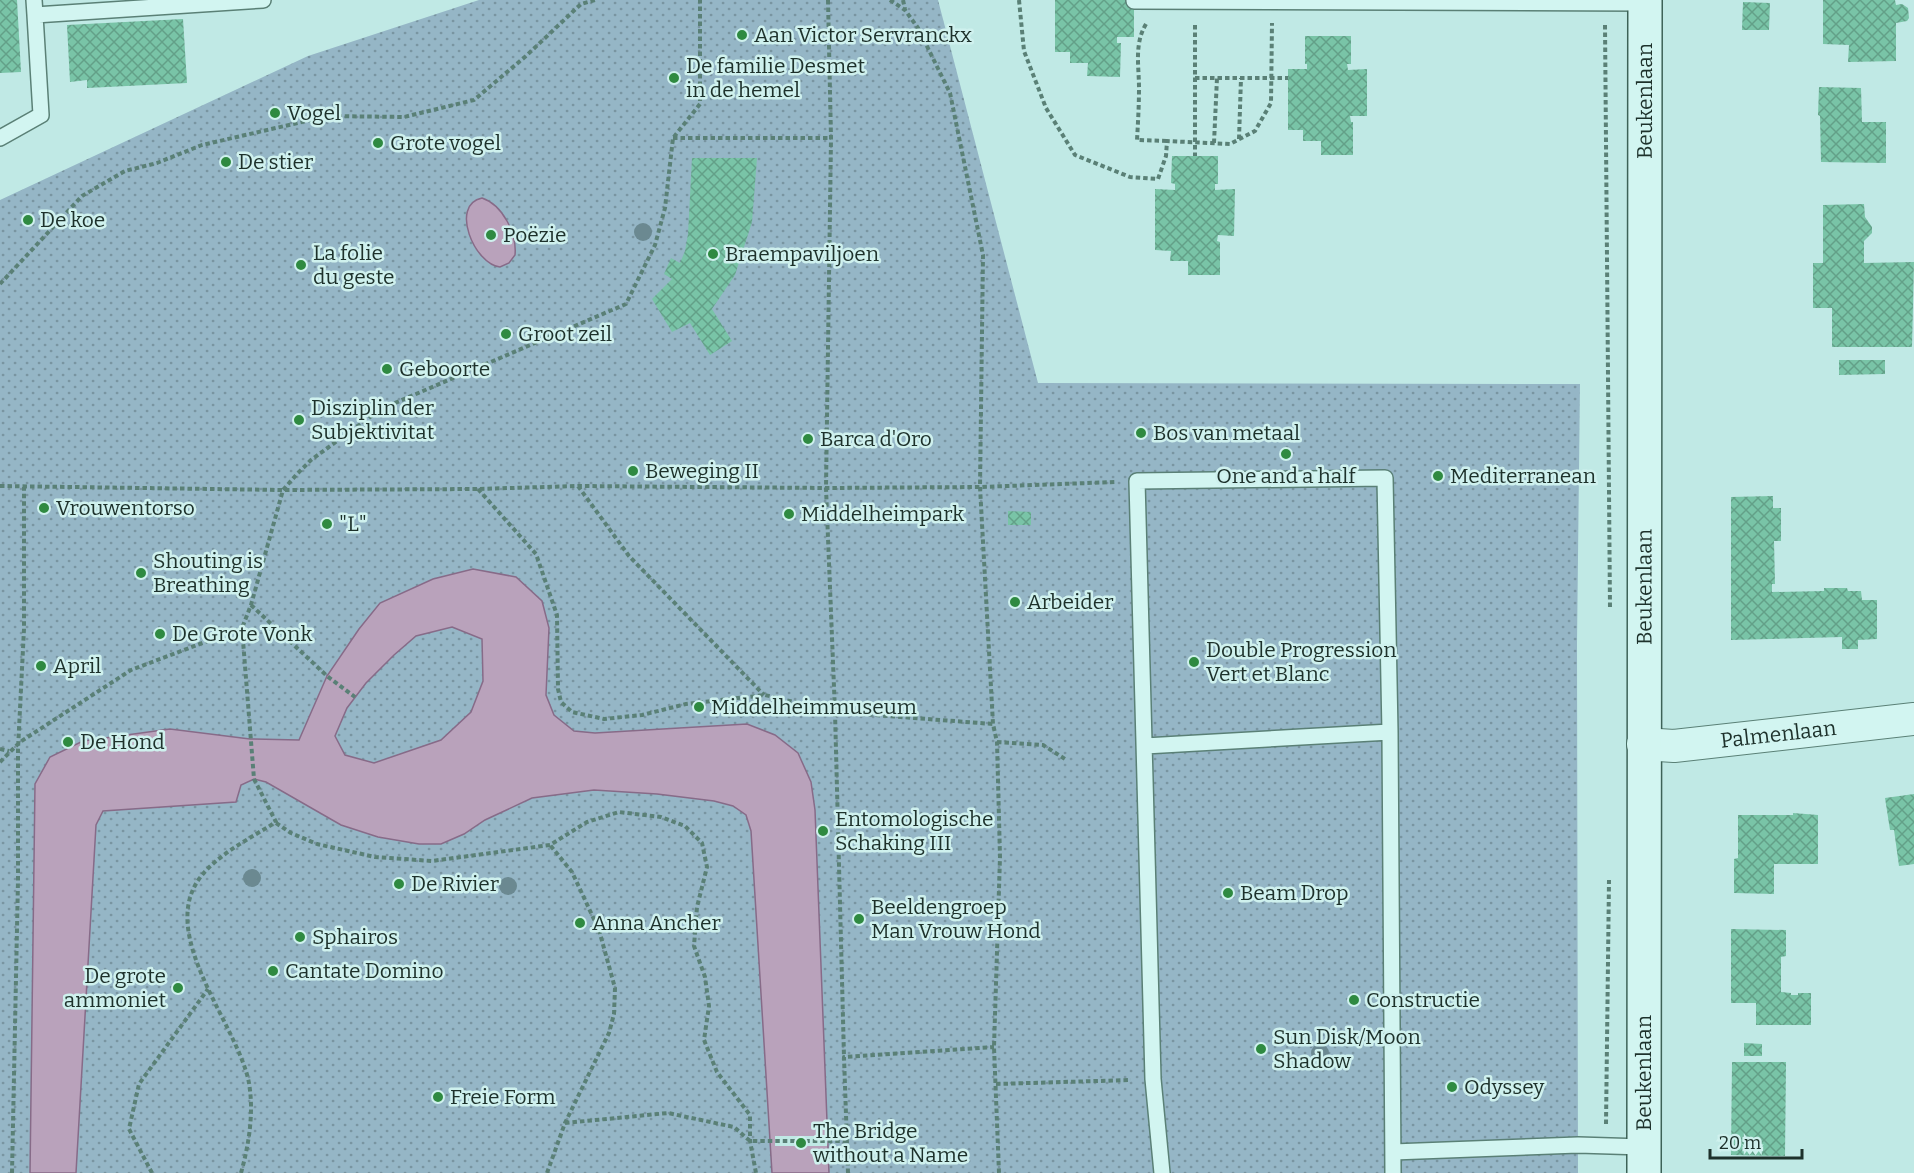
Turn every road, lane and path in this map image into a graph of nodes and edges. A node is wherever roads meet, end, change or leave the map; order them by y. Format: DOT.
graph roads {
  1 [pos="263,0"];
  2 [pos="595,0"];
  3 [pos="700,0"];
  4 [pos="828,0"];
  5 [pos="890,0"];
  6 [pos="903,0"];
  7 [pos="1019,0"];
  8 [pos="1195,0"];
  9 [pos="1273,0"];
  10 [pos="1134,1"];
  11 [pos="1160,1"];
  12 [pos="1645,1"];
  13 [pos="1605,3"];
  14 [pos="34,8"];
  15 [pos="905,10"];
  16 [pos="1272,77"];
  17 [pos="1195,78"];
  18 [pos="1217,78"];
  19 [pos="1241,78"];
  20 [pos="1288,78"];
  21 [pos="0,138"];
  22 [pos="672,138"];
  23 [pos="831,138"];
  24 [pos="1239,139"];
  25 [pos="1167,141"];
  26 [pos="1195,142"];
  27 [pos="1214,143"];
  28 [pos="1195,156"];
  29 [pos="0,284"];
  30 [pos="1137,481"];
  31 [pos="0,486"];
  32 [pos="578,486"];
  33 [pos="24,487"];
  34 [pos="980,487"];
  35 [pos="826,488"];
  36 [pos="477,489"];
  37 [pos="283,490"];
  38 [pos="251,605"];
  39 [pos="1610,611"];
  40 [pos="242,628"];
  41 [pos="765,695"];
  42 [pos="355,697"];
  43 [pos="835,712"];
  44 [pos="1914,719"];
  45 [pos="993,724"];
  46 [pos="1390,732"];
  47 [pos="20,742"];
  48 [pos="996,742"];
  49 [pos="1643,744"];
  50 [pos="1145,746"];
  51 [pos="0,749"];
  52 [pos="10,751"];
  53 [pos="1065,759"];
  54 [pos="0,762"];
  55 [pos="276,822"];
  56 [pos="550,845"];
  57 [pos="1610,873"];
  58 [pos="208,989"];
  59 [pos="994,1047"];
  60 [pos="844,1057"];
  61 [pos="1153,1079"];
  62 [pos="996,1084"];
  63 [pos="565,1124"];
  64 [pos="750,1141"];
  65 [pos="847,1141"];
  66 [pos="1605,1146"];
  67 [pos="1393,1152"];
  68 [pos="1643,1160"];
  69 [pos="12,1173"];
  70 [pos="152,1173"];
  71 [pos="241,1173"];
  72 [pos="547,1173"];
  73 [pos="756,1173"];
  74 [pos="848,1173"];
  75 [pos="999,1173"];
  76 [pos="1162,1173"];
  77 [pos="1393,1173"];
  1 -- 14 [label="lane"];
  2 -- 29 [label="path"];
  3 -- 22 [label="path"];
  4 -- 23 [label="path"];
  5 -- 15 [label="path"];
  6 -- 15 [label="path"];
  7 -- 25 [label="path"];
  8 -- 9 [label="lane"];
  8 -- 11 [label="lane"];
  8 -- 17 [label="path"];
  9 -- 13 [label="lane"];
  9 -- 16 [label="path"];
  10 -- 11 [label="lane"];
  11 -- 25 [label="path"];
  12 -- 13 [label="lane"];
  12 -- 49 [label="street, Beukenlaan"];
  13 -- 39 [label="path"];
  14 -- 21 [label="lane"];
  15 -- 34 [label="path"];
  16 -- 19 [label="path"];
  16 -- 20 [label="path"];
  16 -- 24 [label="path"];
  17 -- 18 [label="path"];
  17 -- 26 [label="path"];
  18 -- 19 [label="path"];
  18 -- 27 [label="path"];
  19 -- 24 [label="path"];
  22 -- 23 [label="path"];
  22 -- 37 [label="path"];
  23 -- 35 [label="path"];
  24 -- 27 [label="path"];
  25 -- 26 [label="path"];
  26 -- 27 [label="path"];
  26 -- 28 [label="path"];
  30 -- 34 [label="path"];
  30 -- 46 [label="lane"];
  30 -- 50 [label="lane"];
  31 -- 33 [label="path"];
  32 -- 35 [label="path"];
  32 -- 36 [label="path"];
  32 -- 41 [label="path"];
  33 -- 37 [label="path"];
  33 -- 47 [label="path"];
  34 -- 35 [label="path"];
  34 -- 45 [label="path"];
  35 -- 43 [label="path"];
  36 -- 37 [label="path"];
  36 -- 41 [label="path"];
  37 -- 38 [label="path"];
  38 -- 40 [label="path"];
  38 -- 42 [label="path"];
  40 -- 47 [label="path"];
  40 -- 55 [label="path"];
  41 -- 43 [label="path"];
  43 -- 45 [label="path"];
  43 -- 60 [label="path"];
  44 -- 49 [label="street, Palmenlaan"];
  45 -- 48 [label="path"];
  46 -- 50 [label="lane"];
  46 -- 67 [label="lane"];
  47 -- 52 [label="path"];
  47 -- 69 [label="path"];
  48 -- 53 [label="path"];
  48 -- 59 [label="path"];
  49 -- 68 [label="street, Beukenlaan"];
  50 -- 61 [label="lane"];
  51 -- 52 [label="path"];
  52 -- 54 [label="path"];
  55 -- 56 [label="path"];
  55 -- 58 [label="path"];
  56 -- 63 [label="path"];
  56 -- 64 [label="path"];
  57 -- 66 [label="path"];
  58 -- 70 [label="path"];
  58 -- 71 [label="path"];
  59 -- 60 [label="path"];
  59 -- 62 [label="path"];
  60 -- 65 [label="path"];
  61 -- 62 [label="path"];
  61 -- 76 [label="lane"];
  62 -- 75 [label="path"];
  63 -- 64 [label="path"];
  63 -- 72 [label="path"];
  64 -- 65 [label="path"];
  64 -- 73 [label="path"];
  65 -- 74 [label="path"];
  66 -- 67 [label="lane"];
  66 -- 68 [label="lane"];
  67 -- 77 [label="lane"];
}
